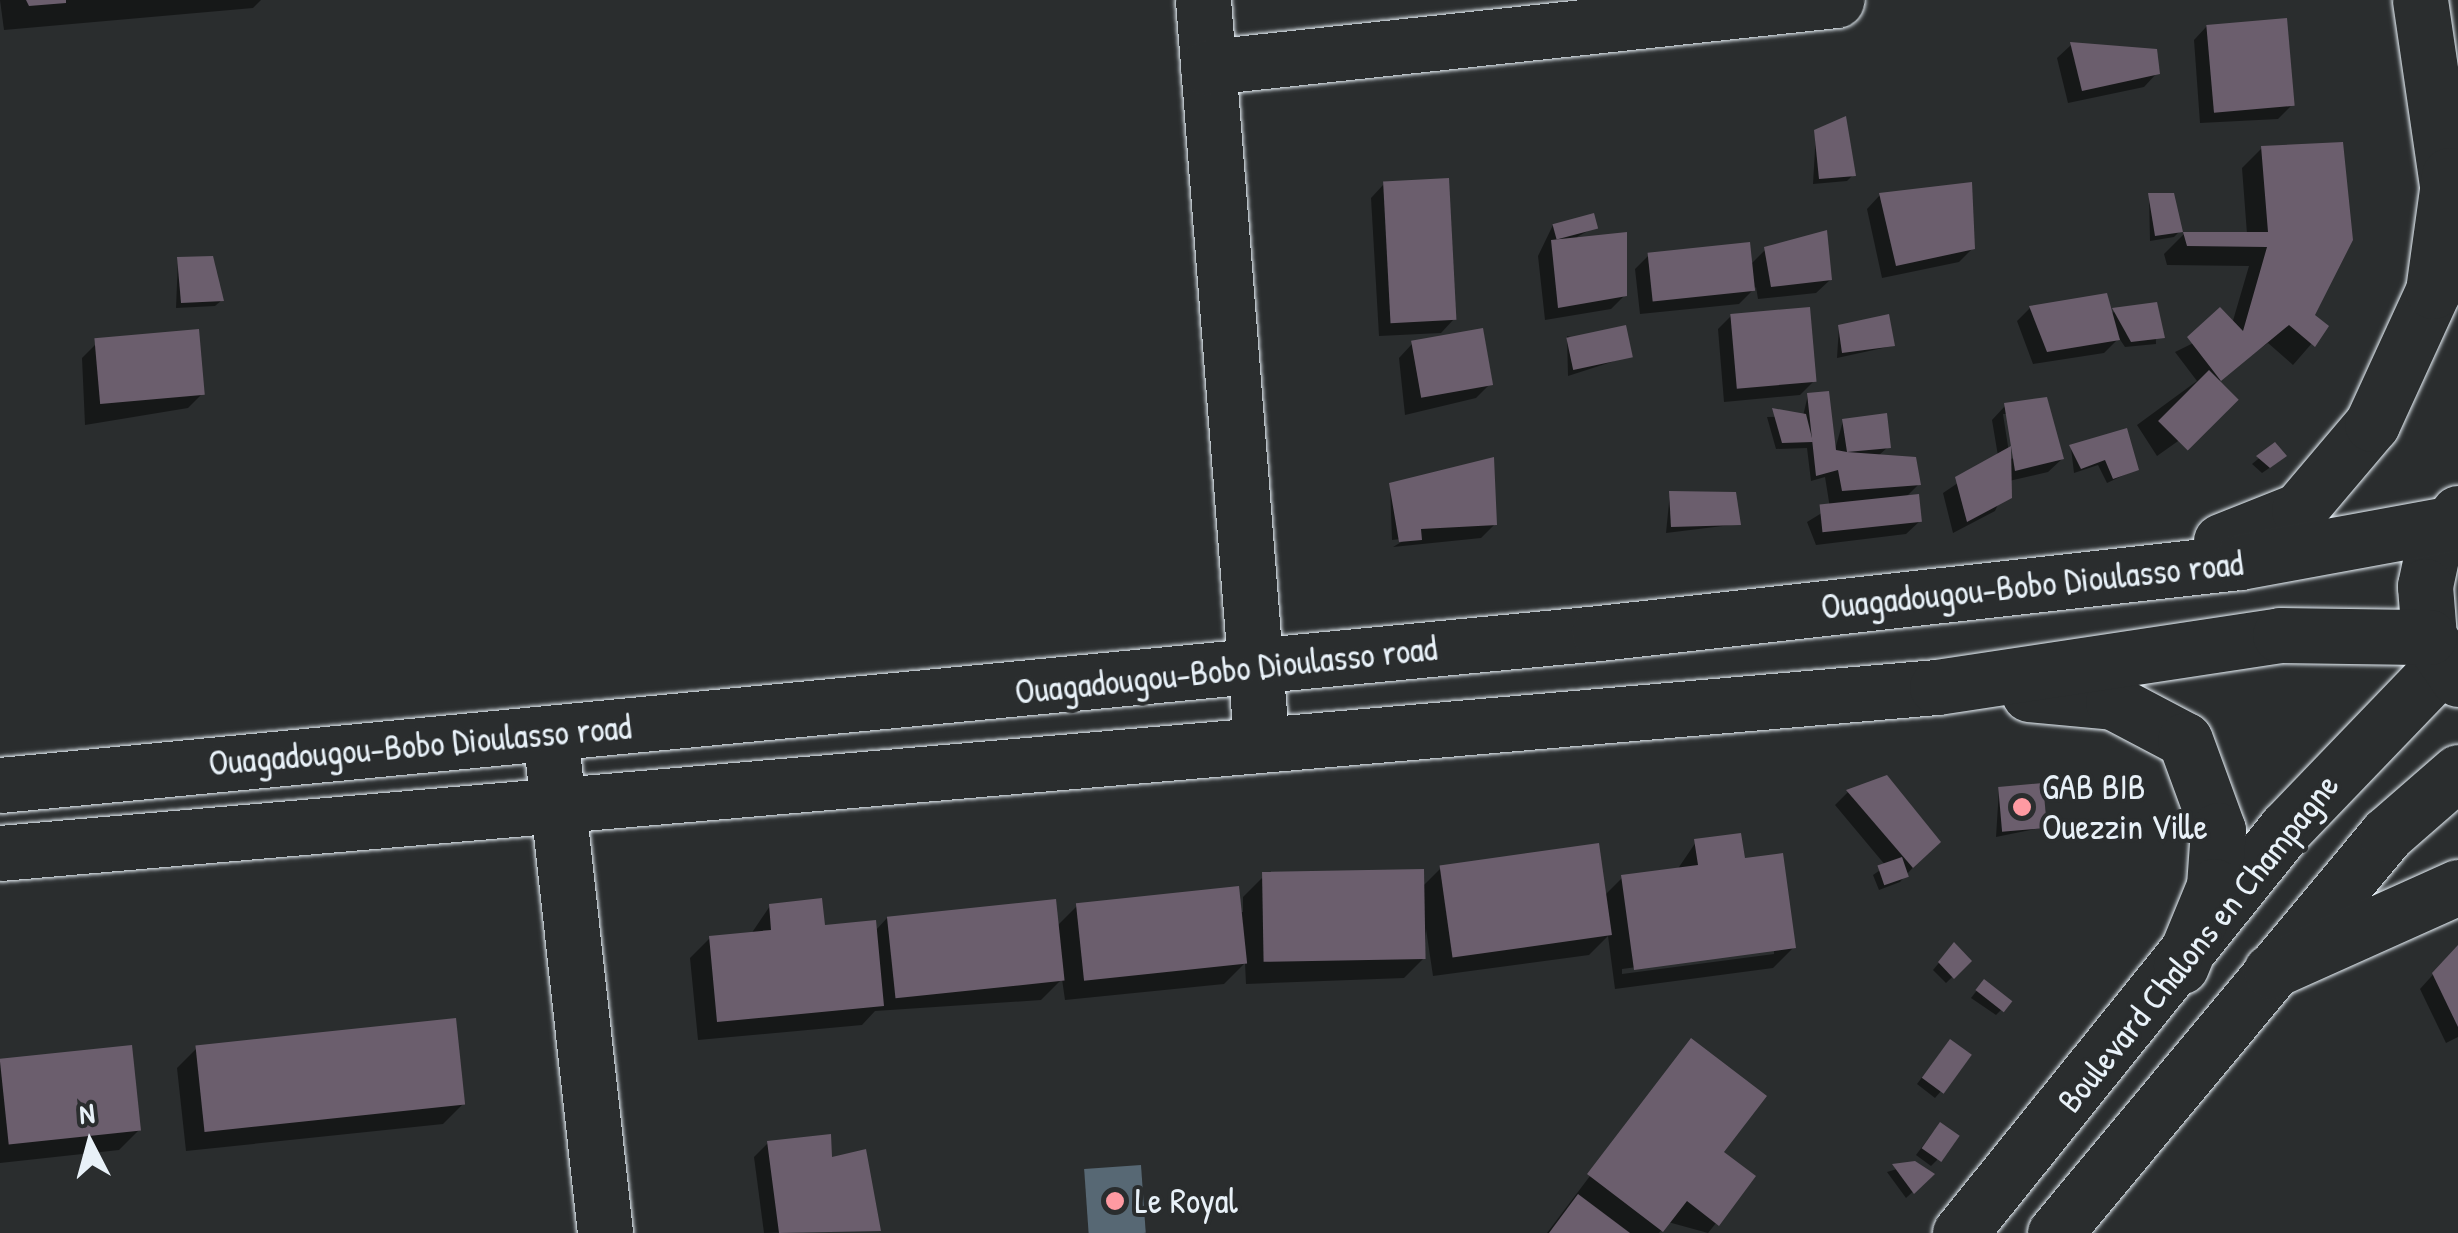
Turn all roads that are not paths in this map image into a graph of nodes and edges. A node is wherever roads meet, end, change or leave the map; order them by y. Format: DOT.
graph roads {
  1 [pos="1202,0"];
  2 [pos="1836,0"];
  3 [pos="2420,0"];
  4 [pos="1208,67"];
  5 [pos="2449,176"];
  6 [pos="2458,299"];
  7 [pos="2453,518"];
  8 [pos="2008,587"];
  9 [pos="2444,659"];
  10 [pos="1256,668"];
  11 [pos="1937,687"];
  12 [pos="550,733"];
  13 [pos="1262,738"];
  14 [pos="2458,772"];
  15 [pos="0,785"];
  16 [pos="559,800"];
  17 [pos="2286,828"];
  18 [pos="0,852"];
  19 [pos="2348,879"];
  20 [pos="2458,887"];
  21 [pos="2181,966"];
  22 [pos="2271,971"];
  23 [pos="605,1233"];
  24 [pos="1960,1233"];
  25 [pos="2055,1233"];
  1 -- 4 [label="main road"];
  2 -- 4 [label="main road"];
  3 -- 5 [label="main road"];
  4 -- 10 [label="main road"];
  5 -- 6 [label="main road"];
  5 -- 8 [label="main road"];
  7 -- 8 [label="main road, Ouagadougou-Bobo Dioulasso road"];
  7 -- 9 [label="main road"];
  8 -- 10 [label="main road, Ouagadougou-Bobo Dioulasso road"];
  9 -- 11 [label="main road, Ouagadougou-Bobo Dioulasso road"];
  9 -- 17 [label="main road, Boulevard Chalons en Champagne"];
  10 -- 12 [label="main road, Ouagadougou-Bobo Dioulasso road"];
  10 -- 13 [label="main road"];
  11 -- 13 [label="main road, Ouagadougou-Bobo Dioulasso road"];
  11 -- 21 [label="main road"];
  12 -- 15 [label="main road, Ouagadougou-Bobo Dioulasso road"];
  12 -- 16 [label="main road"];
  13 -- 16 [label="main road, Ouagadougou-Bobo Dioulasso road"];
  14 -- 19 [label="main road, Boulevard Chalons en Champagne"];
  16 -- 18 [label="main road, Ouagadougou-Bobo Dioulasso road"];
  16 -- 23 [label="main road"];
  17 -- 19 [label="main road"];
  17 -- 21 [label="main road, Boulevard Chalons en Champagne"];
  19 -- 22 [label="main road, Boulevard Chalons en Champagne"];
  20 -- 22 [label="main road"];
  21 -- 24 [label="main road, Boulevard Chalons en Champagne"];
  22 -- 25 [label="main road, Boulevard Chalons en Champagne"];
}
